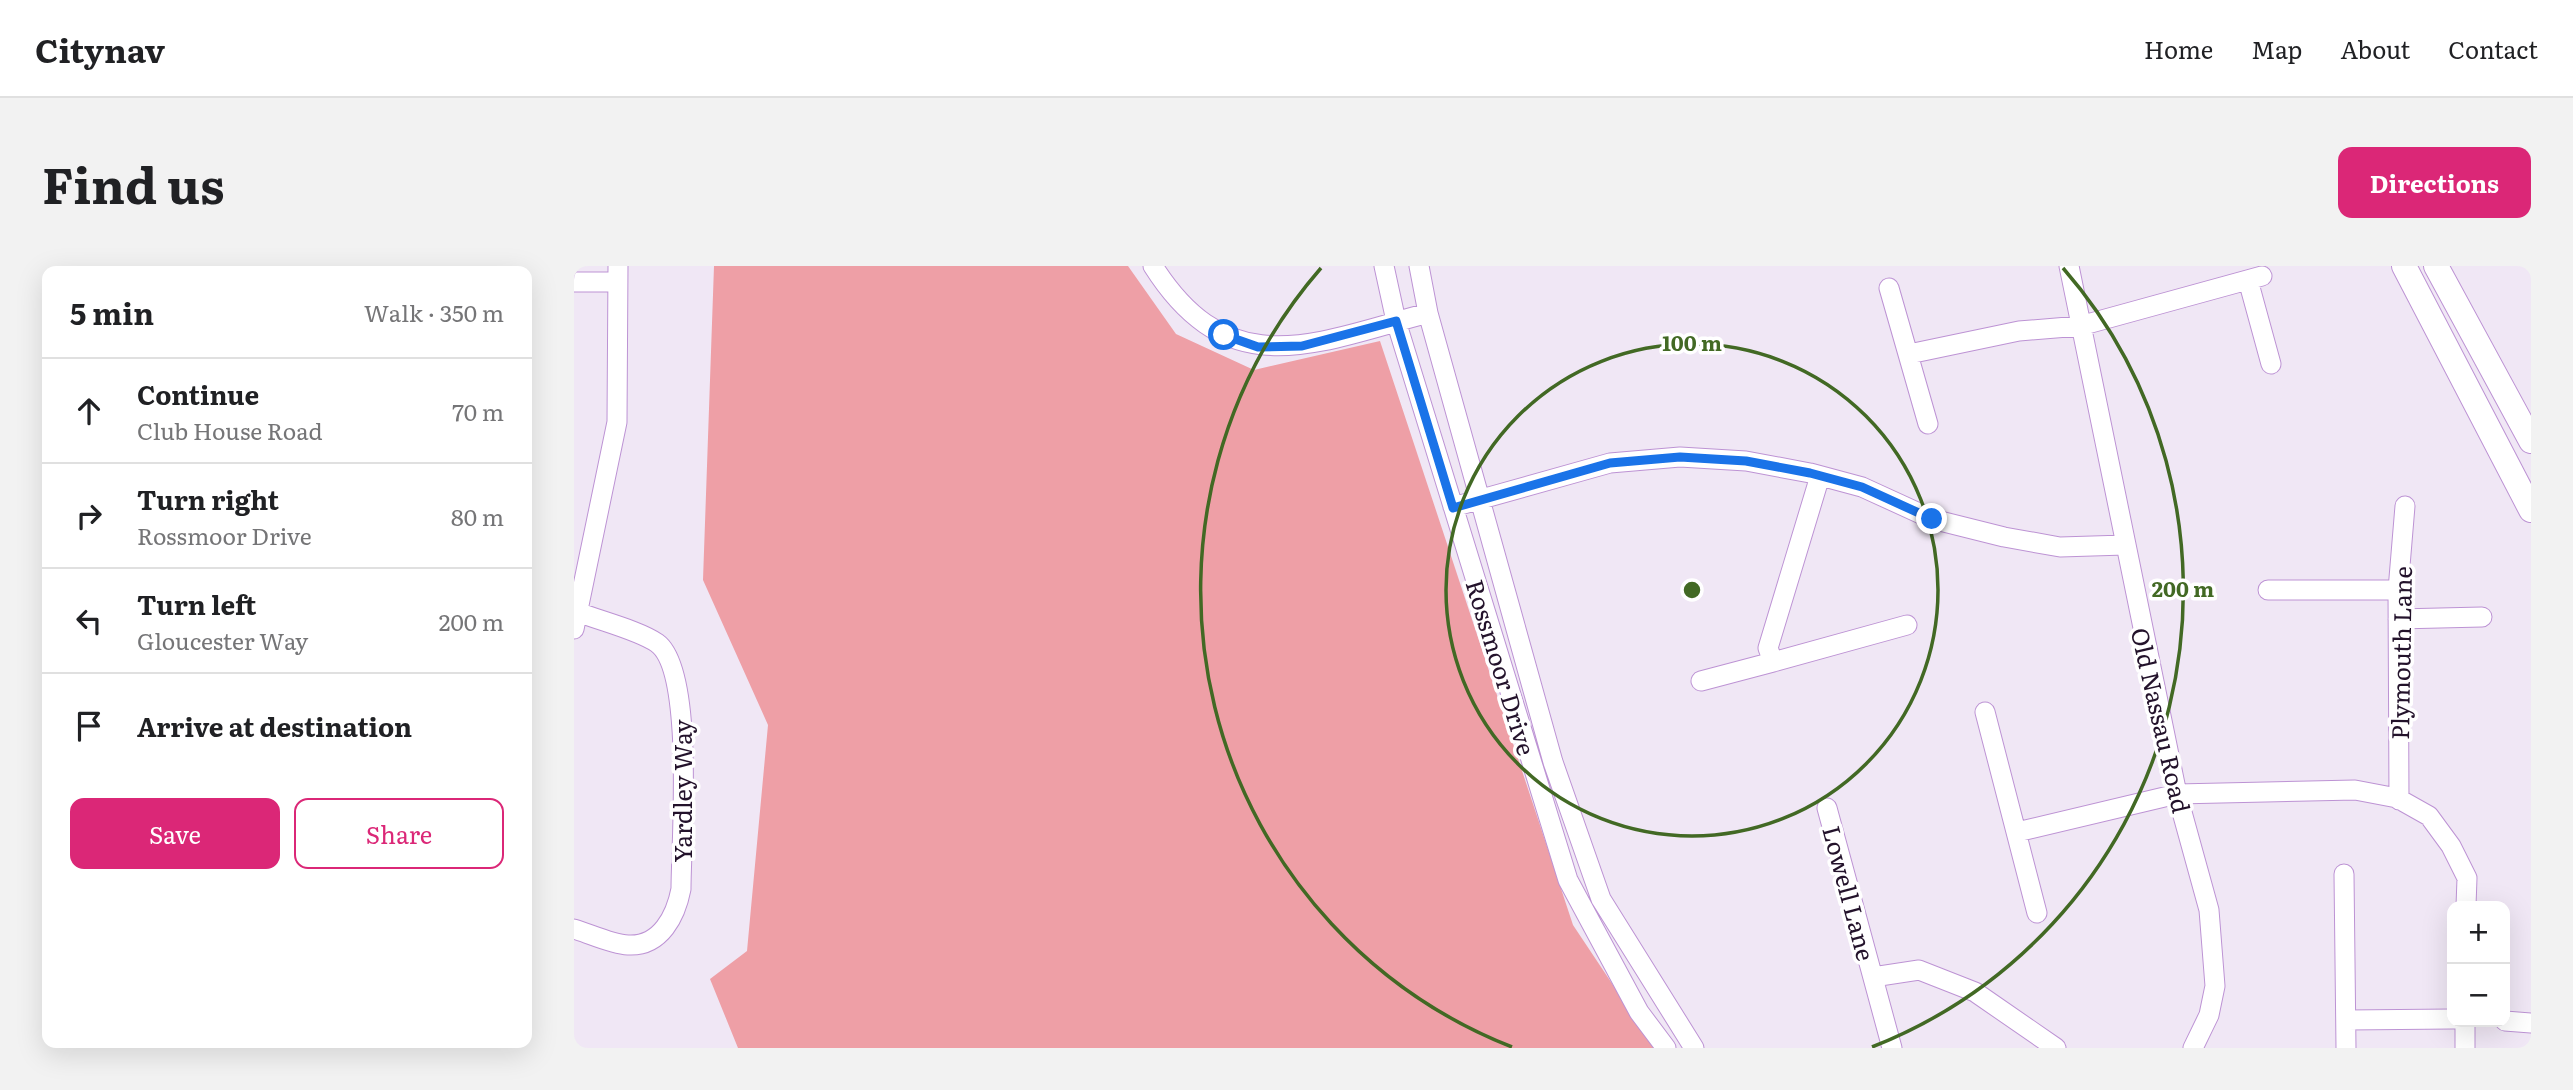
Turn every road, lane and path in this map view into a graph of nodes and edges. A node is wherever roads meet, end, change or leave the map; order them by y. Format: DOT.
graph roads {
  1 [pos="1153,266"];
  2 [pos="1384,266"];
  3 [pos="1419,266"];
  4 [pos="2069,266"];
  5 [pos="2404,266"];
  6 [pos="2436,266"];
  7 [pos="618,274"];
  8 [pos="574,282"];
  9 [pos="1889,288"];
  10 [pos="1428,313"];
  11 [pos="1396,321"];
  12 [pos="2080,326"];
  13 [pos="1909,354"];
  14 [pos="2271,364"];
  15 [pos="1928,425"];
  16 [pos="2531,441"];
  17 [pos="1820,476"];
  18 [pos="1482,499"];
  19 [pos="2405,506"];
  20 [pos="1453,508"];
  21 [pos="2531,510"];
  22 [pos="2125,545"];
  23 [pos="2268,590"];
  24 [pos="2398,590"];
  25 [pos="2482,617"];
  26 [pos="2398,619"];
  27 [pos="576,621"];
  28 [pos="1907,625"];
  29 [pos="1770,655"];
  30 [pos="1701,681"];
  31 [pos="1985,712"];
  32 [pos="2177,794"];
  33 [pos="2399,800"];
  34 [pos="1827,808"];
  35 [pos="2017,832"];
  36 [pos="2344,874"];
  37 [pos="2466,901"];
  38 [pos="2037,912"];
  39 [pos="574,929"];
  40 [pos="1873,977"];
  41 [pos="2447,1019"];
  42 [pos="2347,1020"];
  43 [pos="2510,1021"];
  44 [pos="2531,1023"];
  45 [pos="2465,1027"];
  46 [pos="1666,1048"];
  47 [pos="1694,1048"];
  48 [pos="1892,1048"];
  49 [pos="2056,1048"];
  50 [pos="2193,1048"];
  51 [pos="2346,1048"];
  52 [pos="2465,1048"];
  1 -- 11 [label="street"];
  2 -- 11 [label="street, Rossmoor Drive"];
  3 -- 10 [label="street, Rossmoor Drive"];
  4 -- 12 [label="street, Old Nassau Road"];
  5 -- 21 [label="main road"];
  6 -- 16 [label="main road"];
  7 -- 8 [label="street"];
  7 -- 27 [label="street"];
  9 -- 13 [label="street"];
  10 -- 11 [label="street"];
  10 -- 18 [label="street, Rossmoor Drive"];
  11 -- 20 [label="street, Rossmoor Drive"];
  12 -- 13 [label="street"];
  12 -- 14 [label="street"];
  12 -- 22 [label="street, Old Nassau Road"];
  13 -- 15 [label="street"];
  17 -- 18 [label="street"];
  17 -- 22 [label="street"];
  17 -- 29 [label="street"];
  18 -- 20 [label="street"];
  18 -- 47 [label="street, Rossmoor Drive"];
  19 -- 24 [label="street, Plymouth Lane"];
  20 -- 46 [label="street, Rossmoor Drive"];
  22 -- 32 [label="street, Old Nassau Road"];
  23 -- 24 [label="street"];
  24 -- 26 [label="street, Plymouth Lane"];
  25 -- 26 [label="street"];
  26 -- 33 [label="street, Plymouth Lane"];
  27 -- 39 [label="street, Yardley Way"];
  28 -- 29 [label="street"];
  29 -- 30 [label="street"];
  31 -- 35 [label="street"];
  32 -- 33 [label="street"];
  32 -- 35 [label="street"];
  32 -- 50 [label="street, Old Nassau Road"];
  33 -- 37 [label="street"];
  34 -- 40 [label="street, Lowell Lane"];
  35 -- 38 [label="street"];
  36 -- 42 [label="street"];
  40 -- 48 [label="street, Lowell Lane"];
  40 -- 49 [label="street, Lowell Lane"];
  41 -- 42 [label="street"];
  42 -- 51 [label="street"];
  43 -- 44 [label="street"];
  45 -- 52 [label="street"];
}
